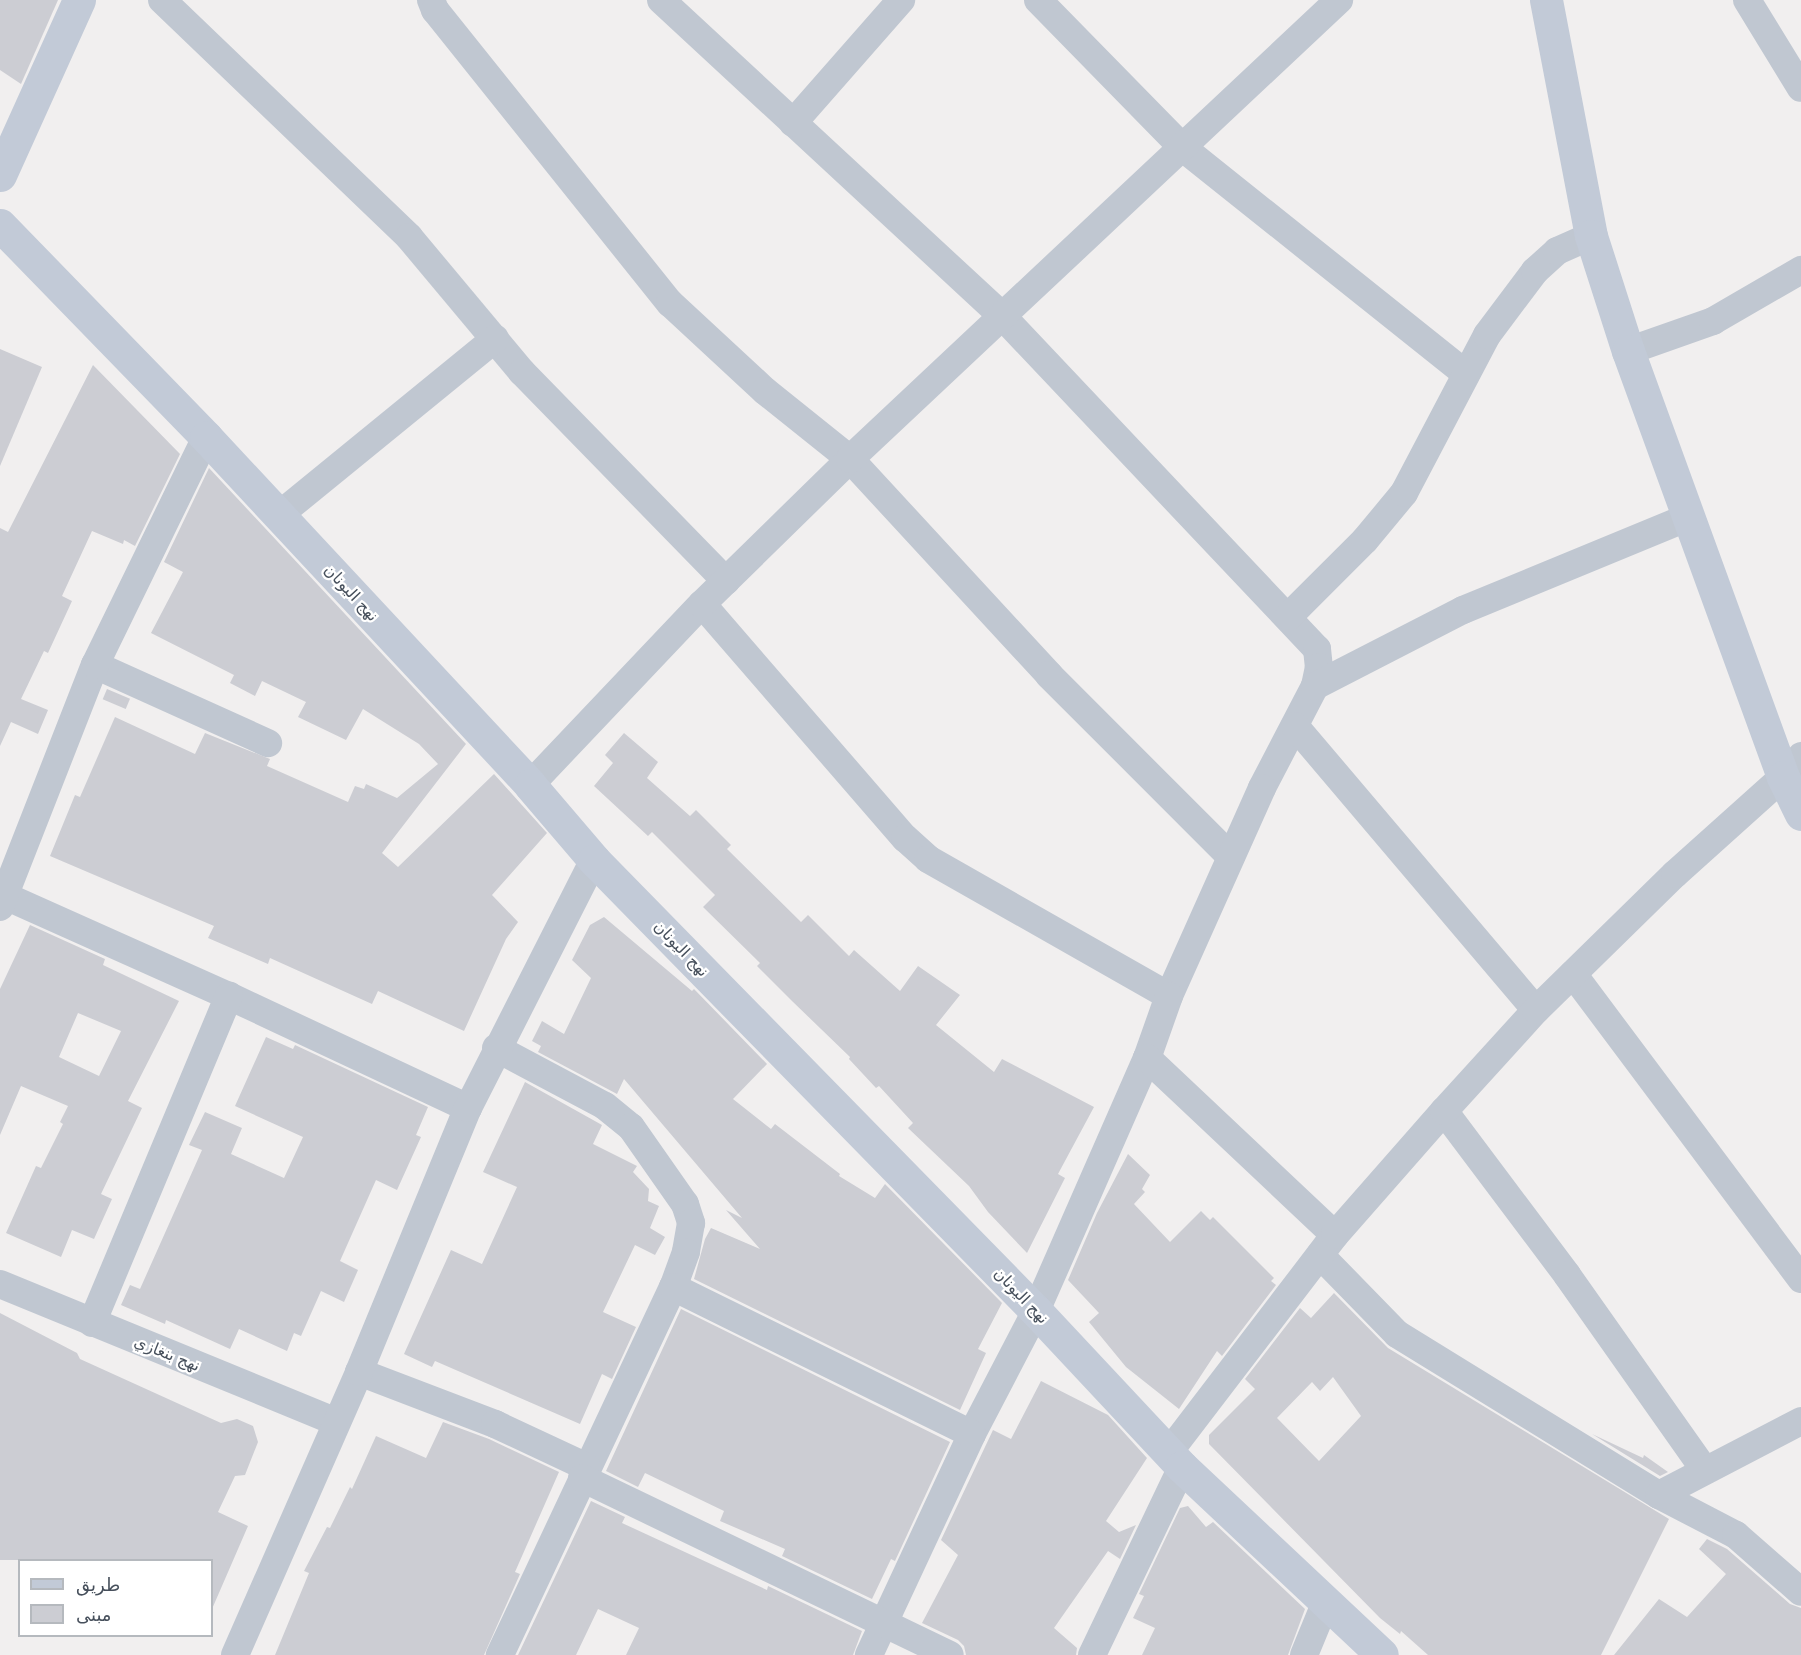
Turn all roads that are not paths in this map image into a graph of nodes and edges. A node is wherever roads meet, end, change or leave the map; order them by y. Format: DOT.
graph roads {
  1 [pos="79,0"];
  2 [pos="162,0"];
  3 [pos="430,0"];
  4 [pos="661,0"];
  5 [pos="901,0"];
  6 [pos="1340,0"];
  7 [pos="1546,0"];
  8 [pos="1747,0"];
  9 [pos="1049,4"];
  10 [pos="1801,88"];
  11 [pos="793,123"];
  12 [pos="1183,148"];
  13 [pos="0,175"];
  14 [pos="2,231"];
  15 [pos="1591,236"];
  16 [pos="1801,270"];
  17 [pos="1003,317"];
  18 [pos="495,339"];
  19 [pos="1628,351"];
  20 [pos="1466,374"];
  21 [pos="206,437"];
  22 [pos="850,459"];
  23 [pos="279,515"];
  24 [pos="1689,517"];
  25 [pos="726,581"];
  26 [pos="702,604"];
  27 [pos="1289,616"];
  28 [pos="95,665"];
  29 [pos="1316,686"];
  30 [pos="1295,726"];
  31 [pos="268,743"];
  32 [pos="1792,767"];
  33 [pos="530,784"];
  34 [pos="1801,814"];
  35 [pos="1231,857"];
  36 [pos="594,860"];
  37 [pos="3,902"];
  38 [pos="1573,974"];
  39 [pos="229,996"];
  40 [pos="1169,996"];
  41 [pos="1536,1010"];
  42 [pos="496,1048"];
  43 [pos="1147,1058"];
  44 [pos="468,1108"];
  45 [pos="1444,1111"];
  46 [pos="1328,1245"];
  47 [pos="1801,1279"];
  48 [pos="0,1284"];
  49 [pos="673,1287"];
  50 [pos="1036,1311"];
  51 [pos="92,1323"];
  52 [pos="359,1372"];
  53 [pos="1801,1421"];
  54 [pos="336,1422"];
  55 [pos="972,1434"];
  56 [pos="1175,1459"];
  57 [pos="1704,1469"];
  58 [pos="585,1473"];
  59 [pos="1659,1495"];
  60 [pos="1801,1592"];
  61 [pos="1325,1604"];
  62 [pos="884,1622"];
  63 [pos="236,1655"];
  64 [pos="501,1655"];
  65 [pos="869,1655"];
  66 [pos="950,1655"];
  67 [pos="1092,1655"];
  68 [pos="1304,1655"];
  69 [pos="1382,1655"];
  1 -- 13 [label="street"];
  2 -- 18 [label="street"];
  3 -- 22 [label="street"];
  4 -- 11 [label="street"];
  5 -- 11 [label="street"];
  6 -- 12 [label="street"];
  7 -- 15 [label="street"];
  8 -- 10 [label="street"];
  9 -- 12 [label="street"];
  11 -- 17 [label="street"];
  12 -- 17 [label="street"];
  12 -- 20 [label="street"];
  14 -- 21 [label="street, نهج اليونان"];
  15 -- 19 [label="street"];
  15 -- 20 [label="street"];
  16 -- 19 [label="street"];
  17 -- 22 [label="street"];
  17 -- 27 [label="street"];
  18 -- 23 [label="street"];
  18 -- 25 [label="street"];
  19 -- 24 [label="street"];
  20 -- 27 [label="street"];
  21 -- 23 [label="street, نهج اليونان"];
  21 -- 28 [label="street"];
  22 -- 25 [label="street"];
  22 -- 35 [label="street"];
  23 -- 33 [label="street, نهج اليونان"];
  24 -- 29 [label="street"];
  24 -- 32 [label="street"];
  25 -- 26 [label="street"];
  26 -- 33 [label="street"];
  26 -- 40 [label="street"];
  27 -- 29 [label="street"];
  28 -- 31 [label="street"];
  28 -- 37 [label="street"];
  29 -- 30 [label="street"];
  30 -- 35 [label="street"];
  30 -- 41 [label="street"];
  32 -- 34 [label="street"];
  32 -- 38 [label="street"];
  33 -- 36 [label="street, نهج اليونان"];
  35 -- 40 [label="street"];
  36 -- 42 [label="street"];
  36 -- 50 [label="street, نهج اليونان"];
  37 -- 39 [label="street"];
  38 -- 41 [label="street"];
  38 -- 47 [label="street"];
  39 -- 44 [label="street"];
  39 -- 51 [label="street"];
  40 -- 43 [label="street"];
  41 -- 45 [label="street"];
  42 -- 44 [label="street"];
  42 -- 49 [label="street"];
  43 -- 46 [label="street"];
  43 -- 50 [label="street"];
  44 -- 52 [label="street"];
  45 -- 46 [label="street"];
  45 -- 57 [label="street"];
  46 -- 56 [label="street"];
  46 -- 59 [label="street"];
  48 -- 51 [label="street, نهج بنغازي"];
  49 -- 55 [label="street"];
  49 -- 58 [label="street"];
  50 -- 55 [label="street"];
  50 -- 56 [label="street, نهج اليونان"];
  51 -- 54 [label="street, نهج بنغازي"];
  52 -- 54 [label="street"];
  52 -- 58 [label="street"];
  53 -- 57 [label="street"];
  54 -- 63 [label="street"];
  55 -- 62 [label="street"];
  56 -- 61 [label="street, نهج اليونان"];
  56 -- 67 [label="street"];
  57 -- 59 [label="street"];
  58 -- 62 [label="street"];
  58 -- 64 [label="street"];
  59 -- 60 [label="street"];
  61 -- 68 [label="street"];
  61 -- 69 [label="street, نهج اليونان"];
  62 -- 65 [label="street"];
  62 -- 66 [label="street"];
}
